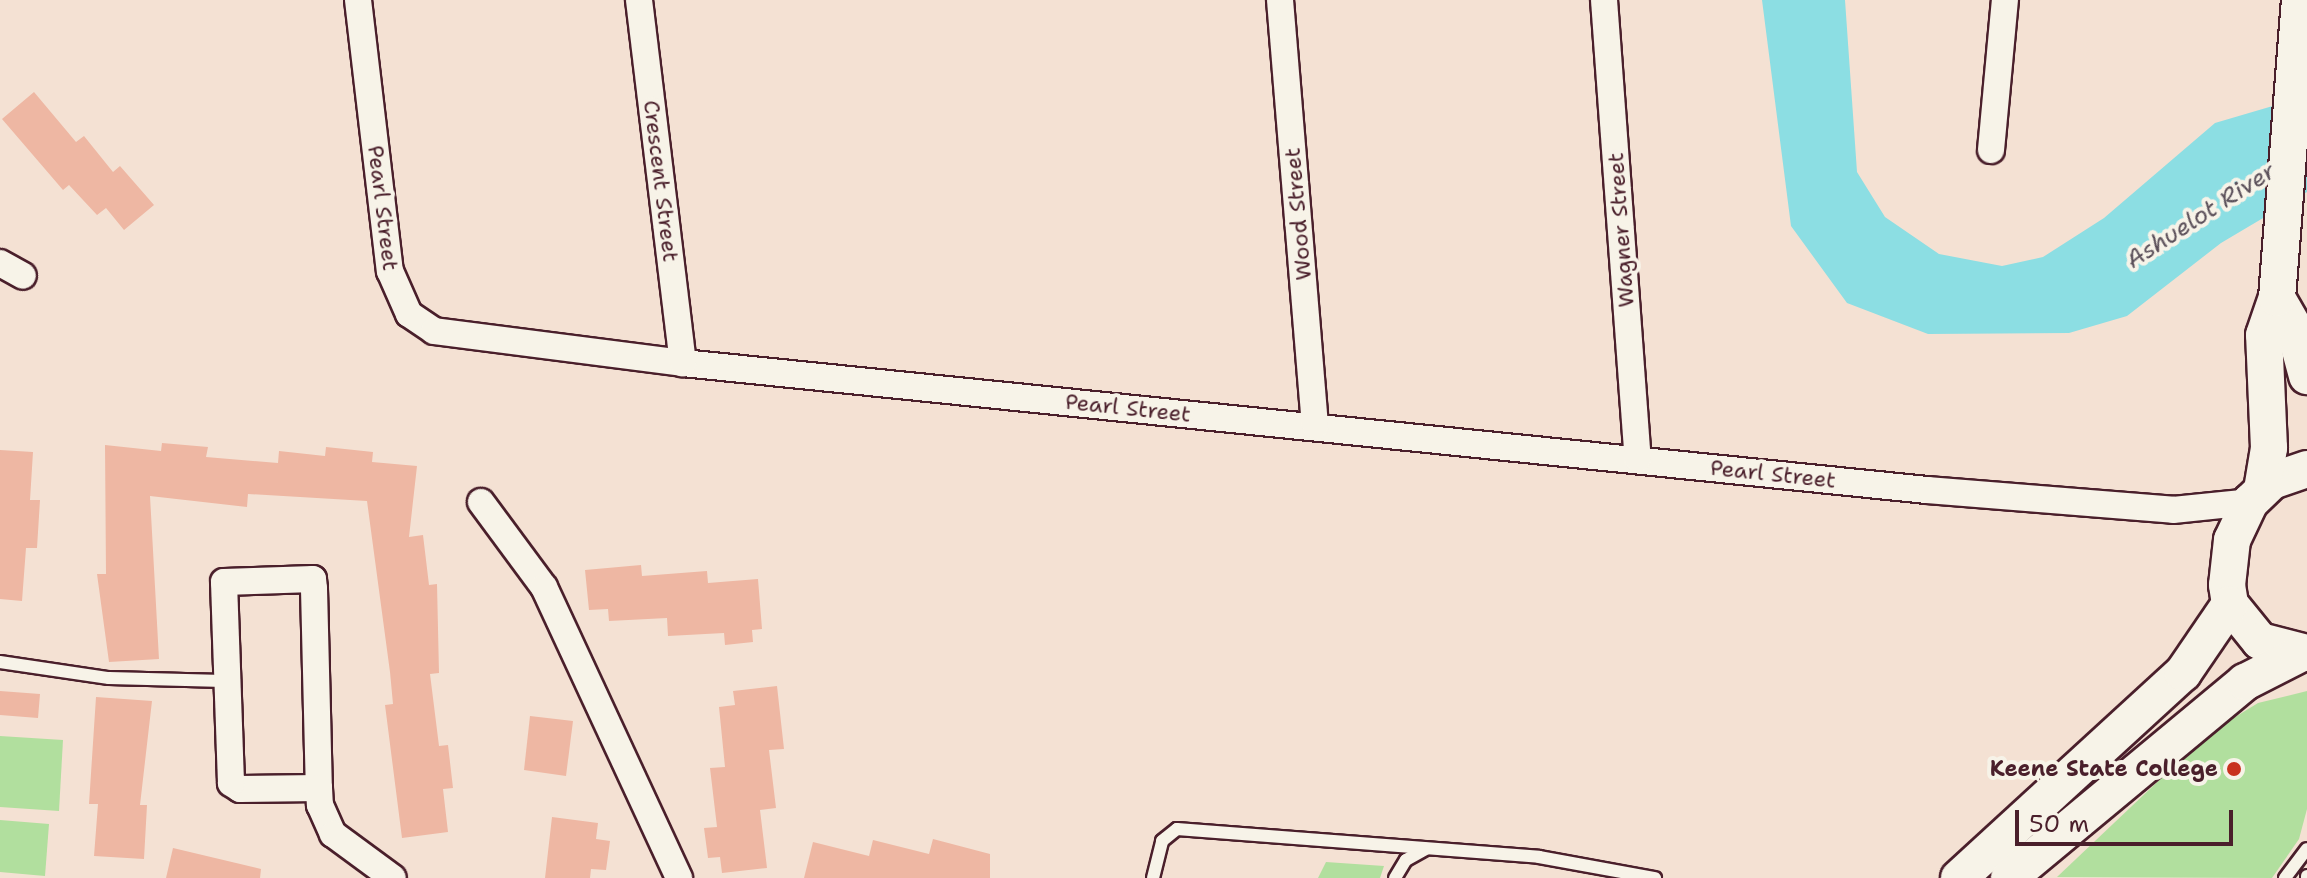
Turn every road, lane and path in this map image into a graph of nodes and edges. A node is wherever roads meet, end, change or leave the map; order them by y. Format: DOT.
graph roads {
  1 [pos="358,0"];
  2 [pos="639,0"];
  3 [pos="1280,0"];
  4 [pos="1604,0"];
  5 [pos="2005,0"];
  6 [pos="2300,0"];
  7 [pos="1991,150"];
  8 [pos="0,263"];
  9 [pos="23,276"];
  10 [pos="2277,298"];
  11 [pos="683,363"];
  12 [pos="2307,376"];
  13 [pos="1315,427"];
  14 [pos="1638,459"];
  15 [pos="2307,469"];
  16 [pos="2256,496"];
  17 [pos="481,502"];
  18 [pos="2173,510"];
  19 [pos="2232,540"];
  20 [pos="2230,604"];
  21 [pos="2303,653"];
  22 [pos="0,662"];
  23 [pos="224,681"];
  24 [pos="319,788"];
  25 [pos="1426,849"];
  26 [pos="2307,849"];
  27 [pos="393,878"];
  28 [pos="679,878"];
  29 [pos="1153,878"];
  30 [pos="1395,878"];
  31 [pos="1655,878"];
  32 [pos="1959,878"];
  33 [pos="2009,878"];
  34 [pos="2285,878"];
  1 -- 11 [label="street, Pearl Street"];
  2 -- 11 [label="street, Crescent Street"];
  3 -- 13 [label="street, Wood Street"];
  4 -- 14 [label="street, Wagner Street"];
  5 -- 7 [label="street"];
  6 -- 10 [label="street"];
  8 -- 9 [label="street"];
  10 -- 12 [label="street"];
  10 -- 16 [label="street"];
  11 -- 13 [label="street, Pearl Street"];
  13 -- 14 [label="street, Pearl Street"];
  14 -- 18 [label="street, Pearl Street"];
  15 -- 16 [label="street"];
  16 -- 18 [label="street, Pearl Street"];
  16 -- 19 [label="street"];
  17 -- 28 [label="street"];
  18 -- 19 [label="street, Pearl Street"];
  19 -- 20 [label="street"];
  20 -- 21 [label="street"];
  20 -- 32 [label="street"];
  21 -- 33 [label="street"];
  22 -- 23 [label="lane"];
  23 -- 24 [label="street"];
  23 -- 24 [label="street"];
  24 -- 27 [label="street"];
  25 -- 29 [label="lane"];
  25 -- 30 [label="lane"];
  25 -- 31 [label="lane"];
  26 -- 34 [label="lane"];
}
